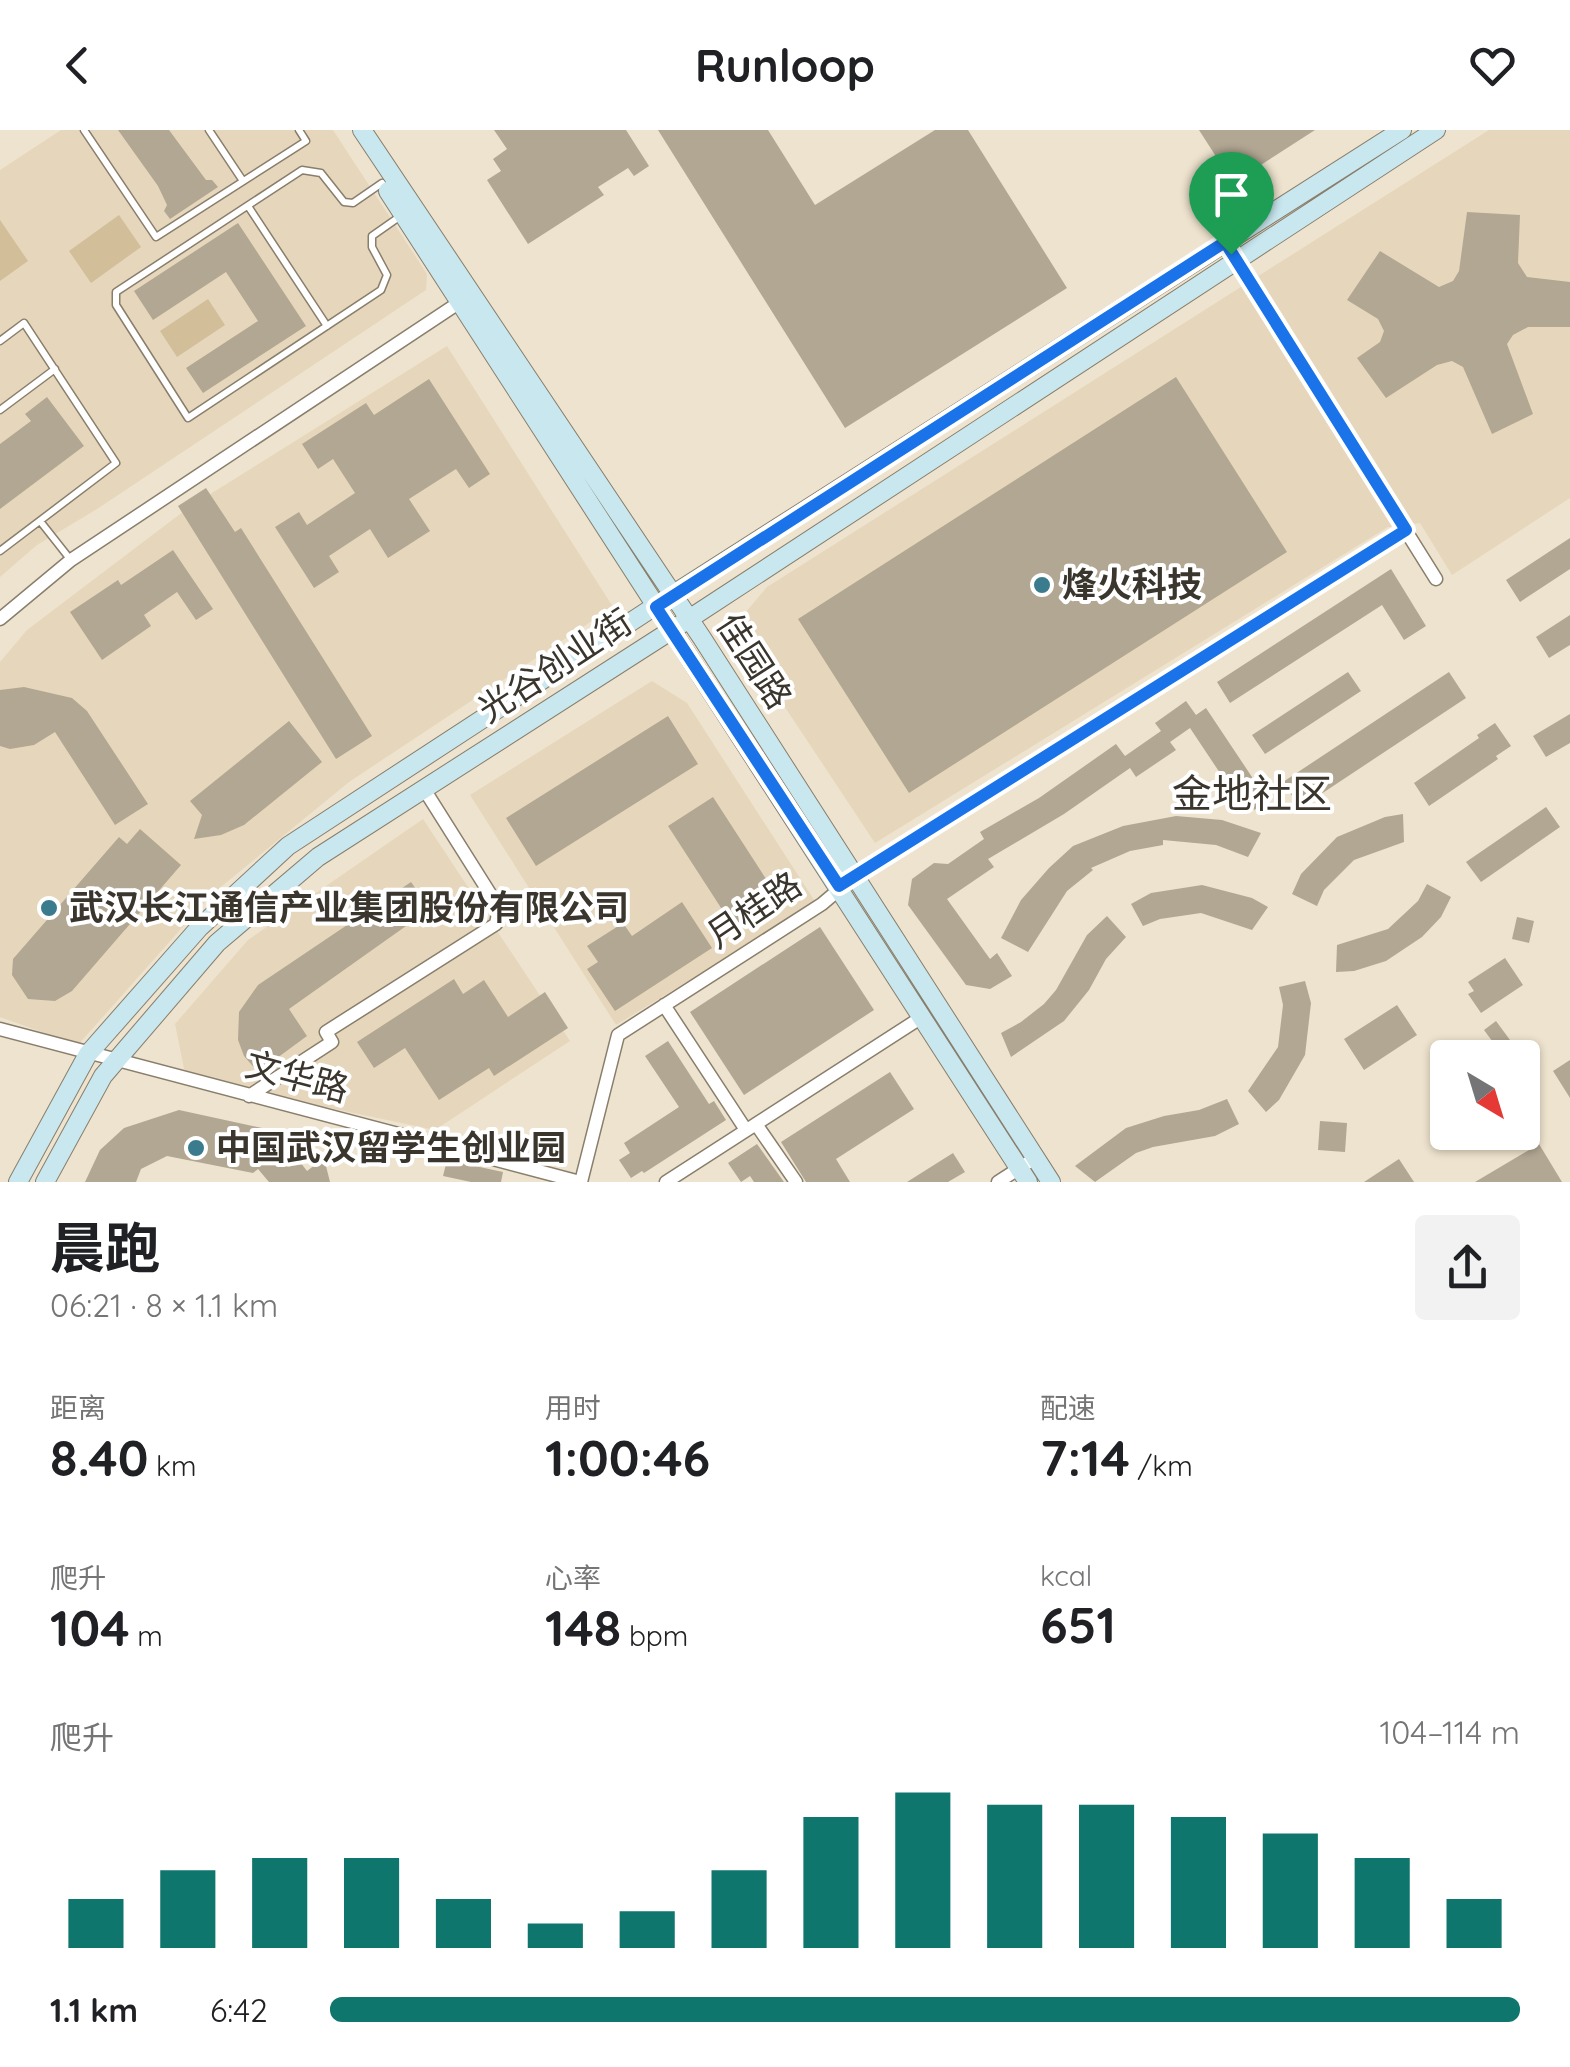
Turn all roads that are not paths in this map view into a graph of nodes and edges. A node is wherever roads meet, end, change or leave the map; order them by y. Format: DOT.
graph roads {
  1 [pos="84,130"];
  2 [pos="210,130"];
  3 [pos="299,130"];
  4 [pos="348,130"];
  5 [pos="362,130"];
  6 [pos="1402,130"];
  7 [pos="1436,130"];
  8 [pos="243,182"];
  9 [pos="382,183"];
  10 [pos="248,206"];
  11 [pos="403,214"];
  12 [pos="1225,242"];
  13 [pos="1236,262"];
  14 [pos="460,302"];
  15 [pos="327,326"];
  16 [pos="0,342"];
  17 [pos="55,369"];
  18 [pos="0,410"];
  19 [pos="40,521"];
  20 [pos="1406,530"];
  21 [pos="0,551"];
  22 [pos="71,560"];
  23 [pos="1436,579"];
  24 [pos="672,594"];
  25 [pos="656,607"];
  26 [pos="0,619"];
  27 [pos="689,619"];
  28 [pos="672,631"];
  29 [pos="424,790"];
  30 [pos="847,881"];
  31 [pos="664,1005"];
  32 [pos="922,1017"];
  33 [pos="0,1029"];
  34 [pos="88,1054"];
  35 [pos="116,1061"];
  36 [pos="249,1096"];
  37 [pos="751,1127"];
  38 [pos="1027,1169"];
  39 [pos="18,1182"];
  40 [pos="45,1182"];
  41 [pos="580,1182"];
  42 [pos="666,1182"];
  43 [pos="796,1182"];
  44 [pos="998,1182"];
  45 [pos="1051,1182"];
  1 -- 8 [label="lane"];
  2 -- 8 [label="lane"];
  3 -- 8 [label="lane"];
  4 -- 9 [label="main road, 佳园路"];
  5 -- 24 [label="main road, 佳园路"];
  6 -- 12 [label="main road, 光谷创业街"];
  7 -- 13 [label="main road, 光谷创业街"];
  9 -- 10 [label="lane"];
  9 -- 11 [label="main road, 佳园路"];
  10 -- 15 [label="lane"];
  10 -- 15 [label="lane"];
  11 -- 14 [label="main road, 佳园路"];
  11 -- 15 [label="lane"];
  12 -- 13 [label="street"];
  12 -- 24 [label="main road, 光谷创业街"];
  13 -- 20 [label="street"];
  13 -- 27 [label="main road, 光谷创业街"];
  14 -- 22 [label="street"];
  14 -- 25 [label="main road, 佳园路"];
  16 -- 17 [label="lane"];
  17 -- 18 [label="lane"];
  17 -- 19 [label="lane"];
  19 -- 21 [label="lane"];
  19 -- 22 [label="lane"];
  20 -- 23 [label="street"];
  20 -- 30 [label="street, 月桂路"];
  22 -- 26 [label="street"];
  24 -- 25 [label="main road, 光谷创业街"];
  24 -- 27 [label="main road, 佳园路"];
  25 -- 28 [label="main road, 佳园路"];
  25 -- 34 [label="main road, 光谷创业街"];
  27 -- 28 [label="main road, 光谷创业街"];
  27 -- 30 [label="main road, 佳园路"];
  28 -- 29 [label="main road, 光谷创业街"];
  28 -- 30 [label="main road, 佳园路"];
  29 -- 35 [label="main road, 光谷创业街"];
  29 -- 36 [label="street"];
  30 -- 31 [label="street, 月桂路"];
  30 -- 32 [label="main road, 佳园路"];
  30 -- 38 [label="main road, 佳园路"];
  31 -- 37 [label="street"];
  31 -- 41 [label="street, 月桂路"];
  32 -- 37 [label="street"];
  32 -- 38 [label="main road, 佳园路"];
  33 -- 34 [label="street, 文华路"];
  34 -- 35 [label="street, 文华路"];
  34 -- 39 [label="main road, 光谷创业街"];
  35 -- 36 [label="street, 文华路"];
  35 -- 40 [label="main road, 光谷创业街"];
  36 -- 41 [label="street, 文华路"];
  37 -- 42 [label="street"];
  37 -- 43 [label="street"];
  38 -- 44 [label="street"];
  38 -- 45 [label="main road, 佳园路"];
}
